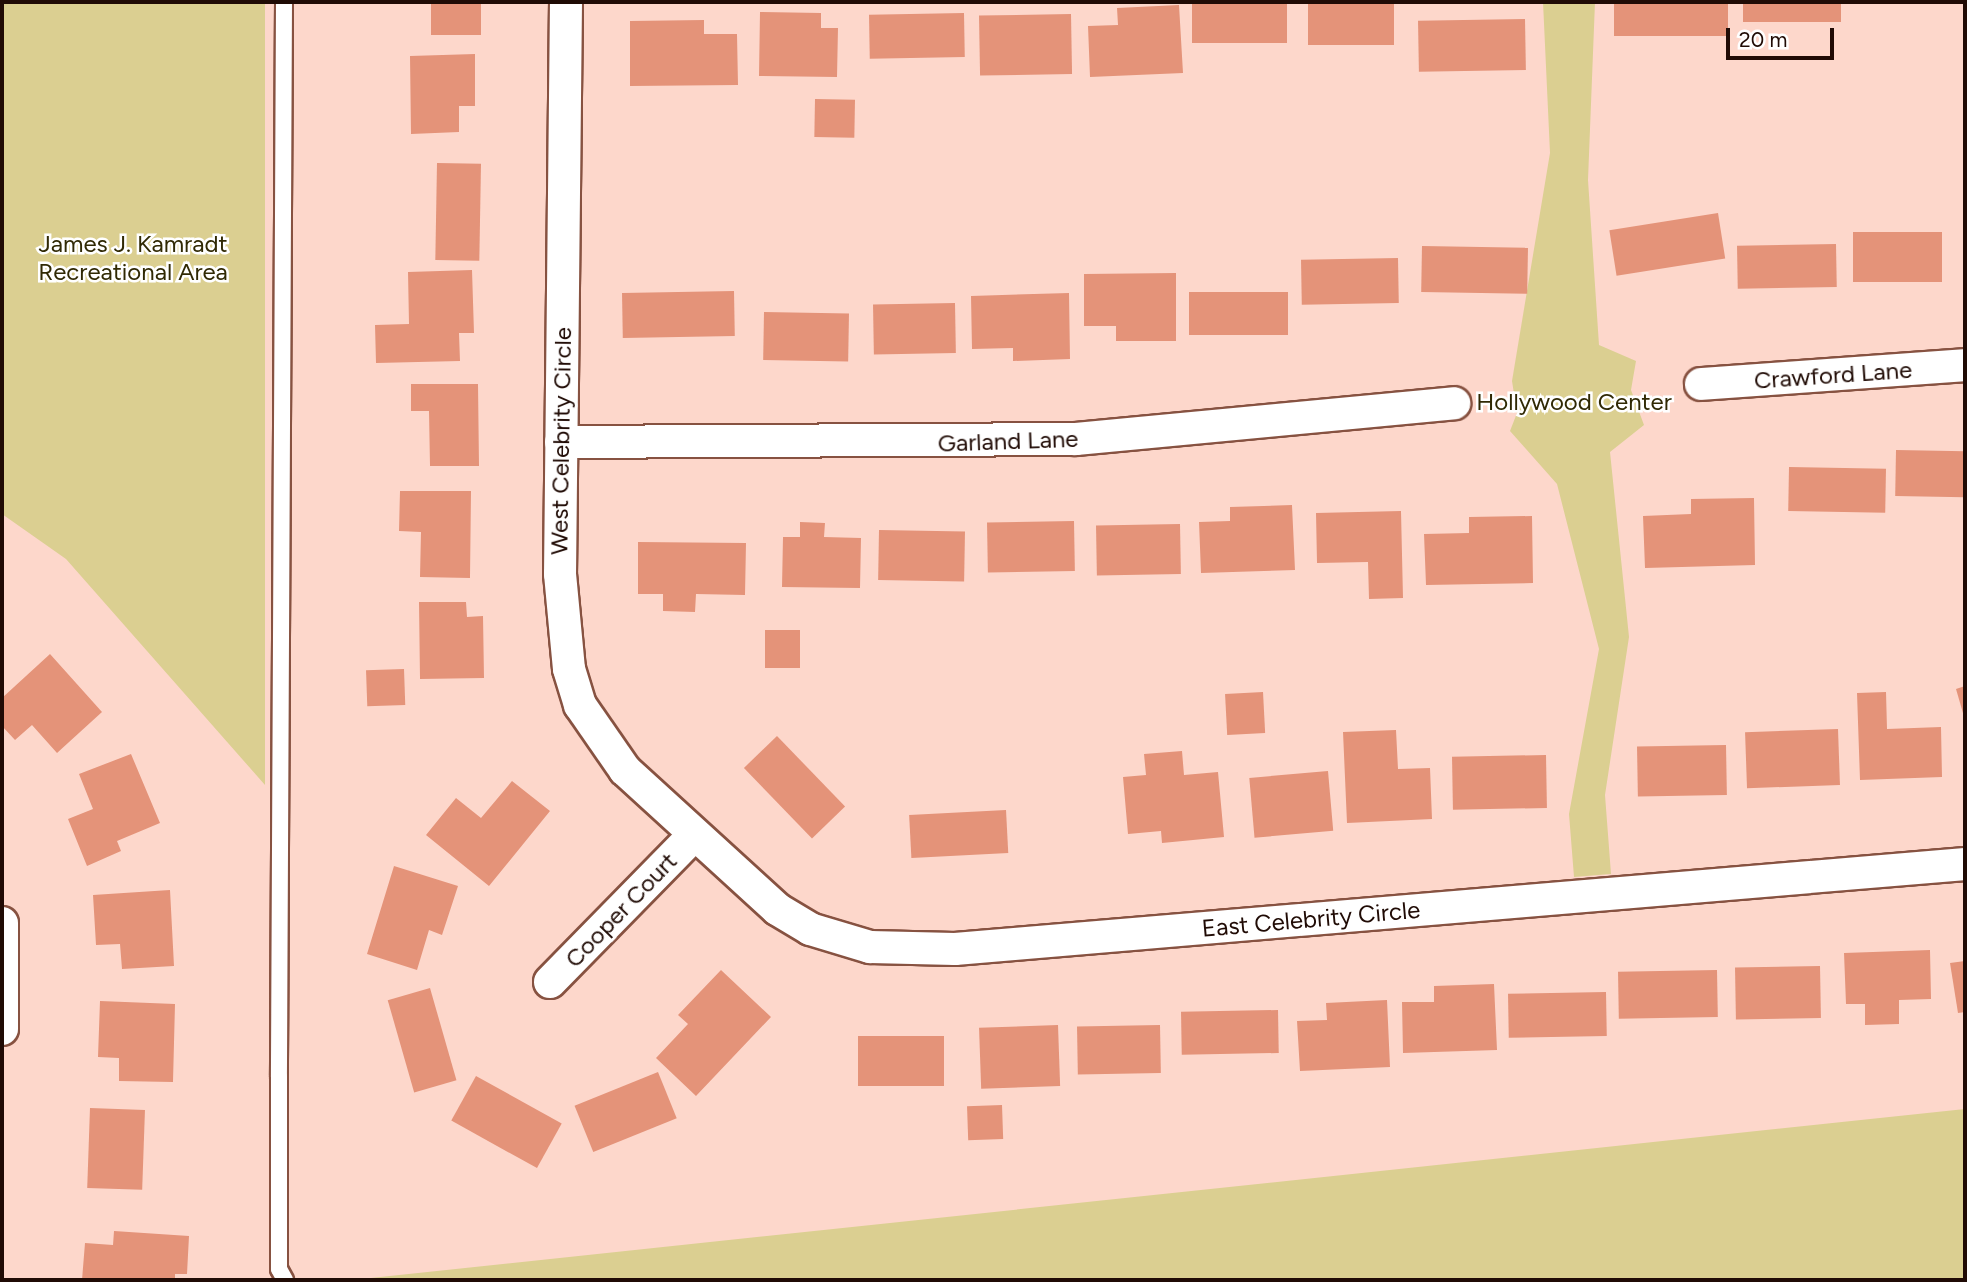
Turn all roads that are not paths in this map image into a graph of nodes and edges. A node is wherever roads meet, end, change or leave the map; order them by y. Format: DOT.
graph roads {
  1 [pos="284,2"];
  2 [pos="566,2"];
  3 [pos="1965,365"];
  4 [pos="1701,384"];
  5 [pos="1454,403"];
  6 [pos="561,442"];
  7 [pos="692,836"];
  8 [pos="1965,864"];
  9 [pos="2,923"];
  10 [pos="550,982"];
  11 [pos="2,1029"];
  12 [pos="285,1280"];
  1 -- 12 [label="lane"];
  2 -- 6 [label="street, West Celebrity Circle"];
  3 -- 4 [label="street, Crawford Lane"];
  5 -- 6 [label="street, Garland Lane"];
  6 -- 7 [label="street, West Celebrity Circle"];
  7 -- 8 [label="street, East Celebrity Circle"];
  7 -- 10 [label="street, Cooper Court"];
  9 -- 11 [label="street"];
}
